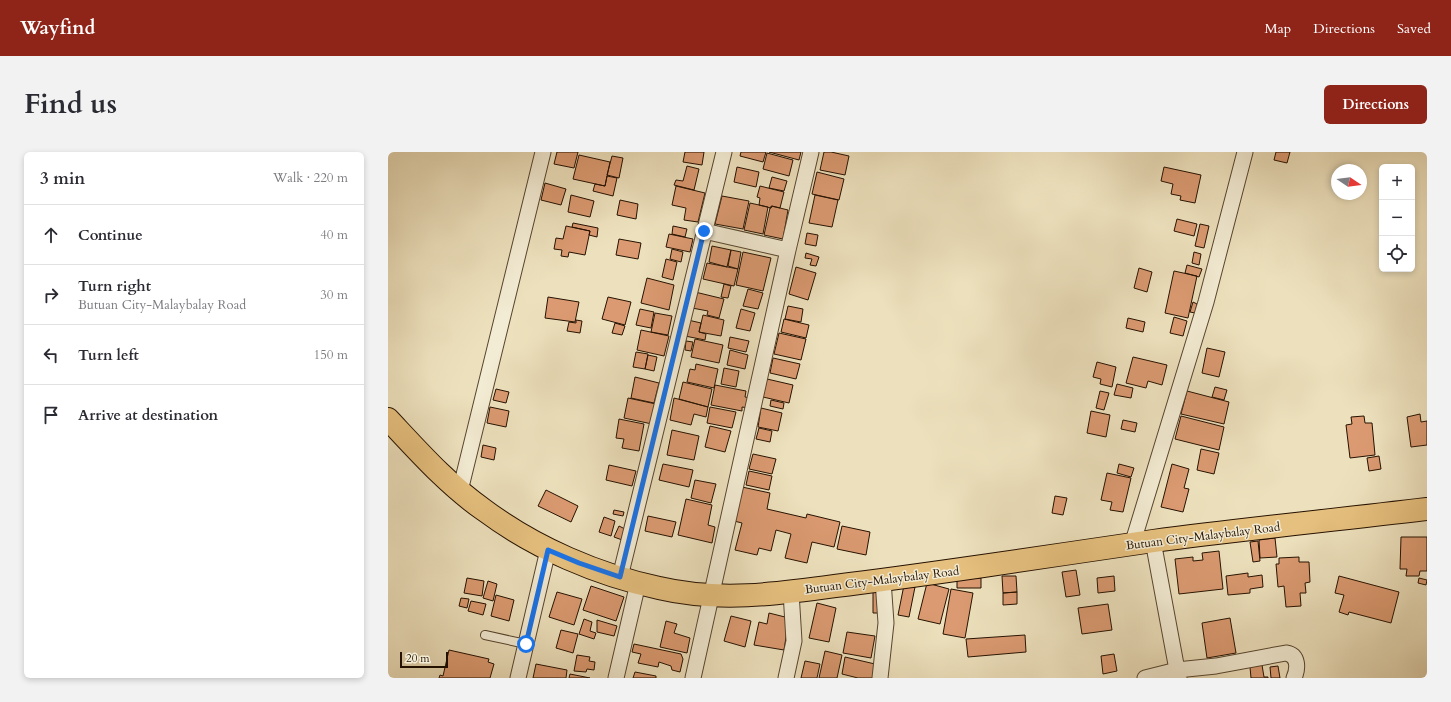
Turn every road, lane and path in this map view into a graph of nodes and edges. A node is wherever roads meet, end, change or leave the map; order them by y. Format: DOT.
graph roads {
  1 [pos="543,152"];
  2 [pos="724,152"];
  3 [pos="811,152"];
  4 [pos="1245,152"];
  5 [pos="704,231"];
  6 [pos="788,250"];
  7 [pos="388,419"];
  8 [pos="460,491"];
  9 [pos="1427,509"];
  10 [pos="1142,543"];
  11 [pos="548,550"];
  12 [pos="629,580"];
  13 [pos="883,580"];
  14 [pos="791,592"];
  15 [pos="712,595"];
  16 [pos="485,635"];
  17 [pos="526,644"];
  18 [pos="1178,674"];
  19 [pos="518,678"];
  20 [pos="616,678"];
  21 [pos="693,678"];
  22 [pos="786,678"];
  23 [pos="880,678"];
  24 [pos="1145,678"];
  25 [pos="1294,678"];
  1 -- 8 [label="street"];
  2 -- 5 [label="street"];
  3 -- 6 [label="street"];
  4 -- 10 [label="street"];
  5 -- 6 [label="street"];
  5 -- 12 [label="street"];
  6 -- 15 [label="street"];
  7 -- 8 [label="main road, Butuan City-Malaybalay Road"];
  8 -- 11 [label="main road, Butuan City-Malaybalay Road"];
  9 -- 10 [label="main road, Butuan City-Malaybalay Road"];
  10 -- 13 [label="main road, Butuan City-Malaybalay Road"];
  10 -- 18 [label="street"];
  11 -- 12 [label="main road, Butuan City-Malaybalay Road"];
  11 -- 17 [label="street"];
  12 -- 15 [label="main road, Butuan City-Malaybalay Road"];
  12 -- 20 [label="street"];
  13 -- 14 [label="main road, Butuan City-Malaybalay Road"];
  13 -- 23 [label="street"];
  14 -- 15 [label="main road, Butuan City-Malaybalay Road"];
  14 -- 22 [label="street"];
  15 -- 21 [label="street"];
  16 -- 17 [label="lane"];
  17 -- 19 [label="street"];
  18 -- 24 [label="street"];
  18 -- 25 [label="street"];
}
